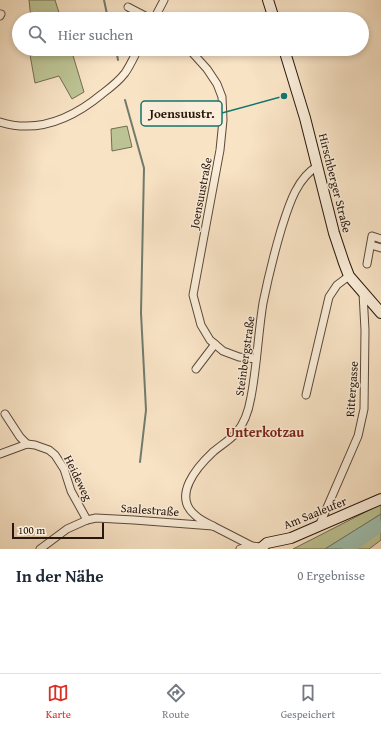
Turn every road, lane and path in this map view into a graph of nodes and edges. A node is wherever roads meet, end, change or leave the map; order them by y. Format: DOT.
graph roads {
  1 [pos="164,0"];
  2 [pos="268,0"];
  3 [pos="128,7"];
  4 [pos="138,12"];
  5 [pos="158,12"];
  6 [pos="272,12"];
  7 [pos="134,56"];
  8 [pos="195,56"];
  9 [pos="286,56"];
  10 [pos="0,122"];
  11 [pos="318,166"];
  12 [pos="381,239"];
  13 [pos="371,245"];
  14 [pos="381,248"];
  15 [pos="367,264"];
  16 [pos="349,276"];
  17 [pos="363,295"];
  18 [pos="381,313"];
  19 [pos="215,344"];
  20 [pos="256,359"];
  21 [pos="196,369"];
  22 [pos="306,394"];
  23 [pos="5,414"];
  24 [pos="27,444"];
  25 [pos="0,454"];
  26 [pos="381,499"];
  27 [pos="87,520"];
  28 [pos="213,526"];
  29 [pos="319,526"];
  30 [pos="258,547"];
  31 [pos="40,549"];
  32 [pos="240,549"];
  1 -- 5 [label="street"];
  2 -- 6 [label="main road"];
  3 -- 4 [label="street"];
  7 -- 10 [label="street"];
  8 -- 19 [label="street, Joensuustraße"];
  9 -- 11 [label="main road, Hirschberger Straße"];
  11 -- 16 [label="main road, Hirschberger Straße"];
  11 -- 20 [label="street, Steinbergstraße"];
  12 -- 13 [label="street"];
  13 -- 14 [label="street"];
  13 -- 15 [label="street"];
  16 -- 17 [label="main road, Hirschberger Straße"];
  16 -- 22 [label="street"];
  17 -- 18 [label="main road, Hirschberger Straße"];
  17 -- 29 [label="street, Rittergasse"];
  19 -- 20 [label="street, Joensuustraße"];
  19 -- 21 [label="street"];
  20 -- 28 [label="street, Steinbergstraße"];
  23 -- 24 [label="street"];
  24 -- 25 [label="street"];
  24 -- 27 [label="street, Heideweg"];
  26 -- 29 [label="main road, Am Saaleufer"];
  27 -- 28 [label="street, Saalestraße"];
  27 -- 31 [label="street, Saalestraße"];
  28 -- 30 [label="street, Saalestraße"];
  29 -- 30 [label="main road, Am Saaleufer"];
  30 -- 32 [label="street, Am Saaleufer"];
}
